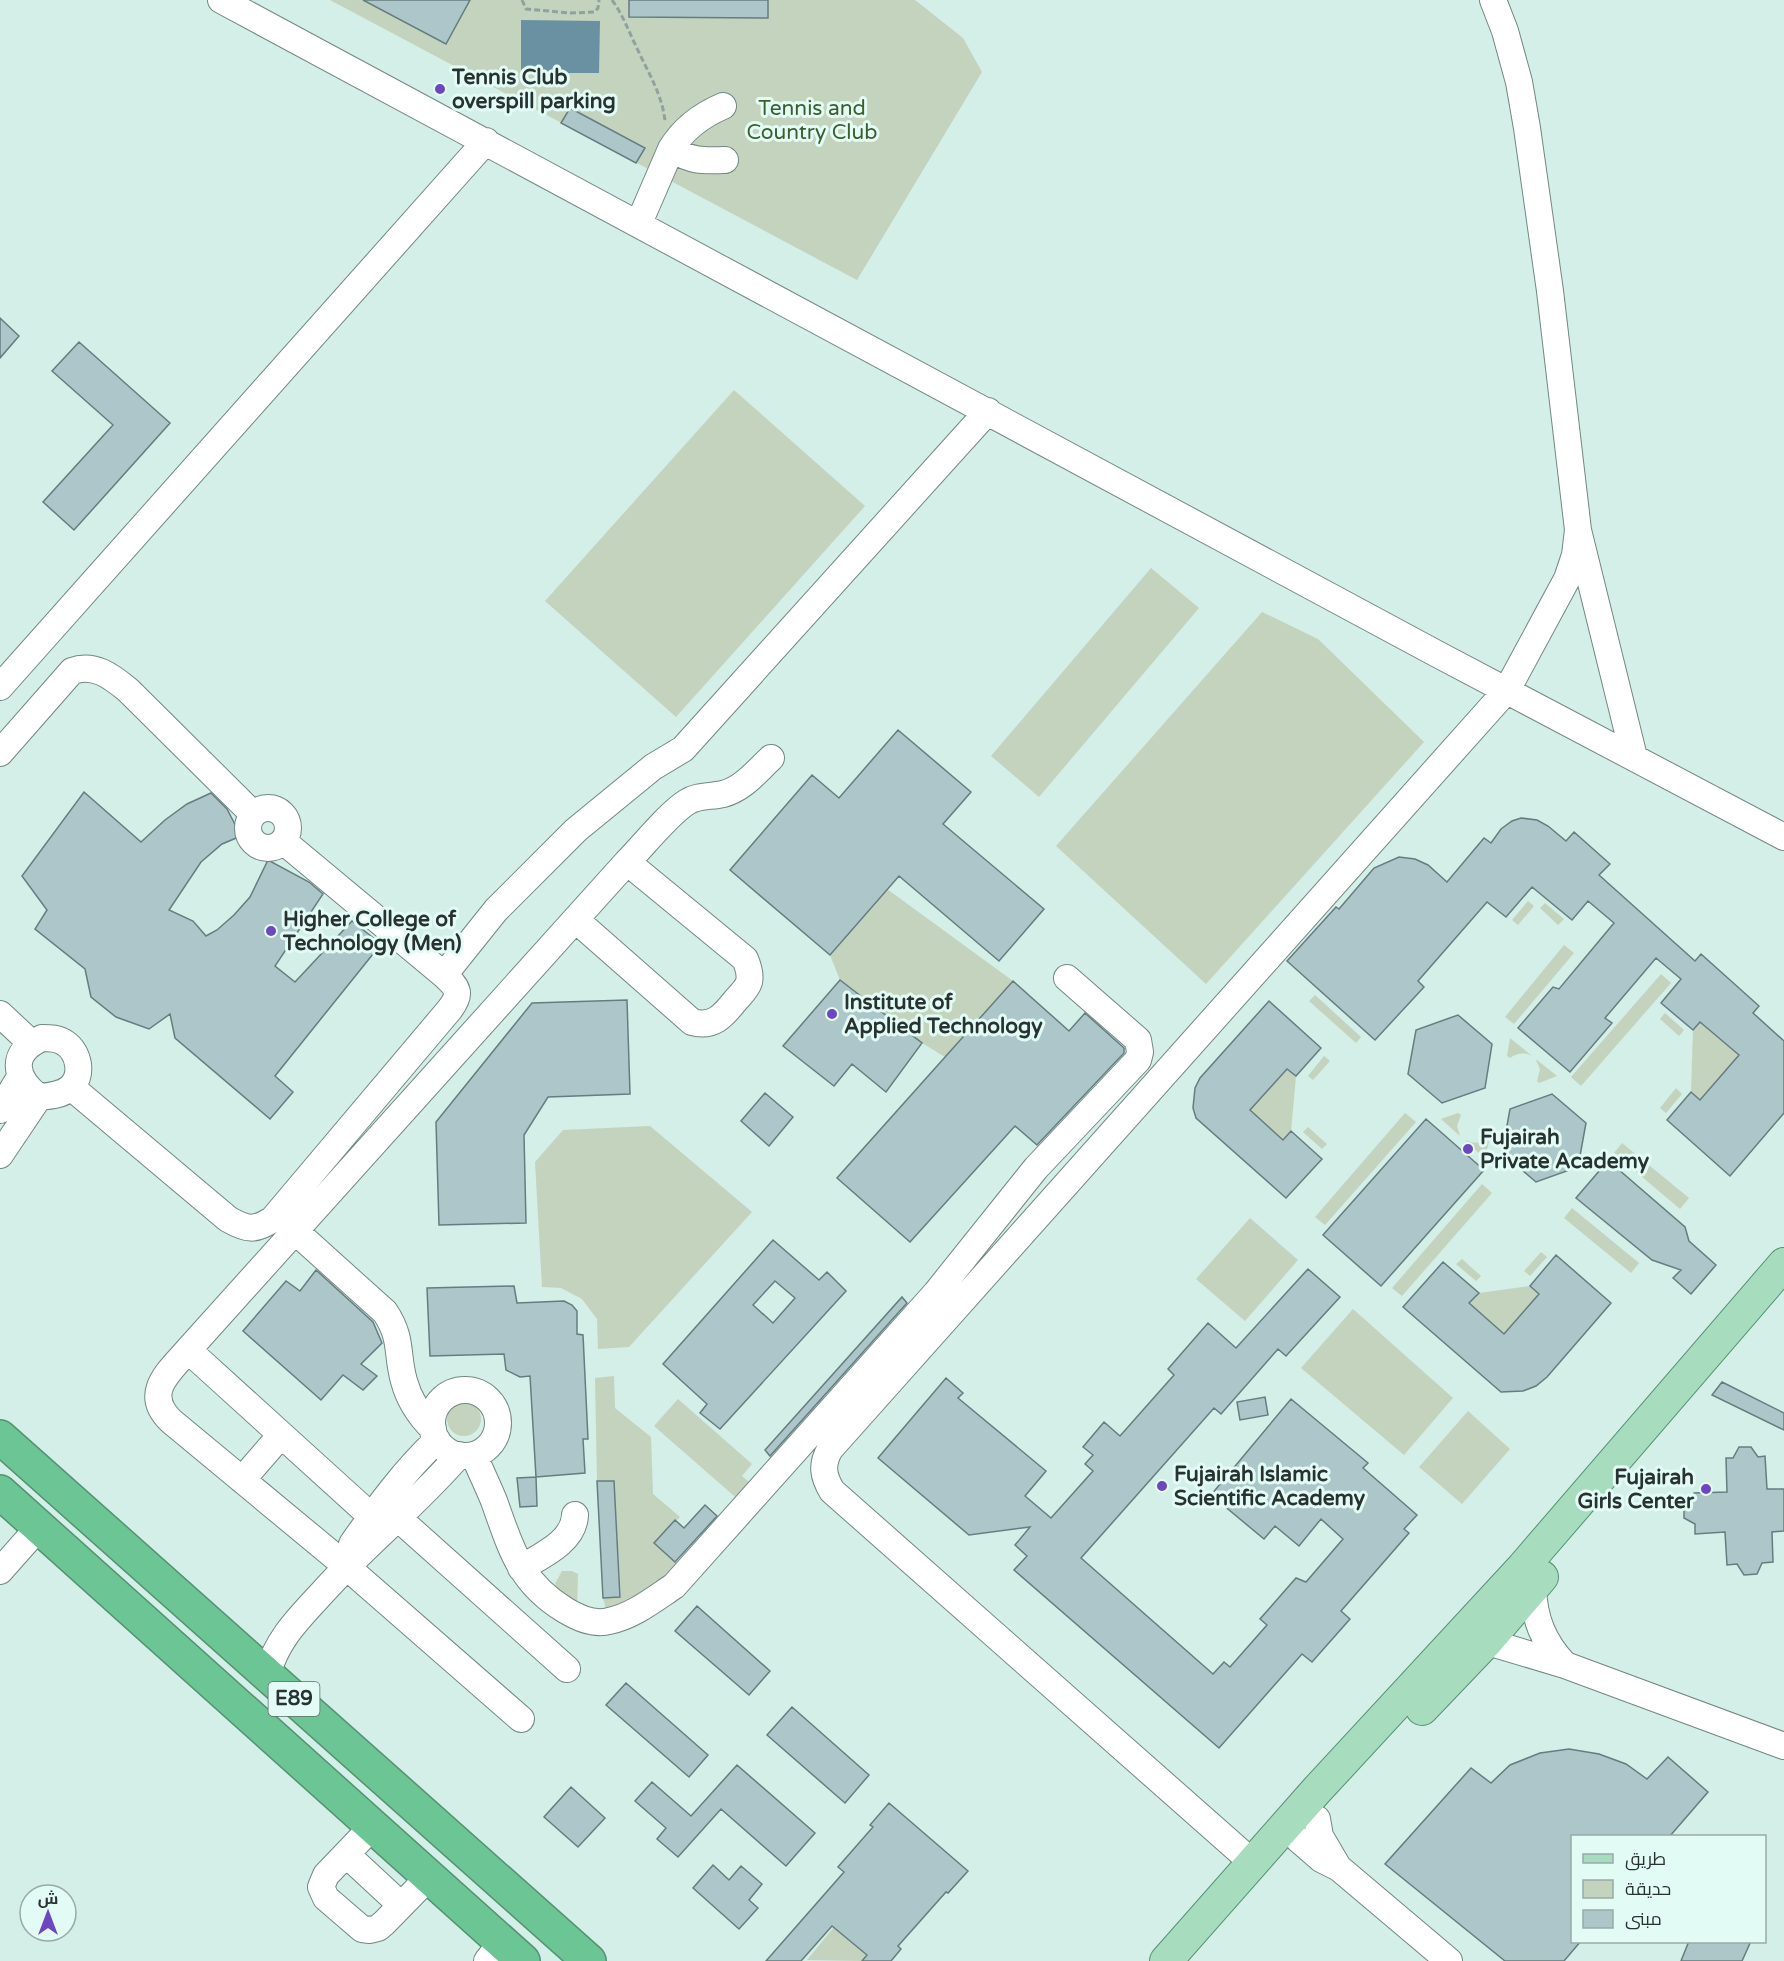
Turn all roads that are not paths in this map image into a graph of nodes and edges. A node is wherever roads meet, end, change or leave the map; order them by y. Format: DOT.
graph roads {
  1 [pos="221,0"];
  2 [pos="1493,0"];
  3 [pos="723,106"];
  4 [pos="486,141"];
  5 [pos="671,149"];
  6 [pos="725,160"];
  7 [pos="639,223"];
  8 [pos="988,411"];
  9 [pos="1578,530"];
  10 [pos="0,687"];
  11 [pos="1507,690"];
  12 [pos="0,753"];
  13 [pos="1634,757"];
  14 [pos="771,758"];
  15 [pos="1784,837"];
  16 [pos="627,862"];
  17 [pos="576,920"];
  18 [pos="444,975"];
  19 [pos="1067,978"];
  20 [pos="0,1014"];
  21 [pos="31,1043"];
  22 [pos="20,1077"];
  23 [pos="71,1087"];
  24 [pos="39,1097"];
  25 [pos="0,1110"];
  26 [pos="0,1155"];
  27 [pos="296,1231"];
  28 [pos="1784,1264"];
  29 [pos="1784,1297"];
  30 [pos="188,1350"];
  31 [pos="401,1367"];
  32 [pos="446,1397"];
  33 [pos="281,1435"];
  34 [pos="435,1435"];
  35 [pos="0,1437"];
  36 [pos="475,1450"];
  37 [pos="242,1480"];
  38 [pos="0,1492"];
  39 [pos="575,1515"];
  40 [pos="372,1517"];
  41 [pos="398,1518"];
  42 [pos="39,1527"];
  43 [pos="343,1564"];
  44 [pos="2,1566"];
  45 [pos="521,1569"];
  46 [pos="1533,1588"];
  47 [pos="1474,1638"];
  48 [pos="240,1652"];
  49 [pos="1565,1665"];
  50 [pos="567,1669"];
  51 [pos="267,1675"];
  52 [pos="521,1719"];
  53 [pos="1784,1746"];
  54 [pos="373,1827"];
  55 [pos="1300,1829"];
  56 [pos="346,1854"];
  57 [pos="1253,1863"];
  58 [pos="429,1876"];
  59 [pos="401,1905"];
  60 [pos="504,1955"];
  61 [pos="589,1961"];
  62 [pos="1166,1961"];
  63 [pos="1191,1961"];
  64 [pos="1449,1961"];
  1 -- 4 [label="street"];
  2 -- 9 [label="street"];
  3 -- 5 [label="street"];
  4 -- 7 [label="street"];
  4 -- 10 [label="street"];
  5 -- 6 [label="street"];
  5 -- 7 [label="street"];
  7 -- 8 [label="street"];
  8 -- 11 [label="street"];
  8 -- 18 [label="street"];
  9 -- 11 [label="street"];
  9 -- 13 [label="street"];
  11 -- 13 [label="street"];
  11 -- 57 [label="street"];
  12 -- 18 [label="street"];
  13 -- 15 [label="street"];
  14 -- 16 [label="street"];
  16 -- 17 [label="street"];
  16 -- 17 [label="street"];
  17 -- 27 [label="street"];
  18 -- 23 [label="street"];
  19 -- 45 [label="street"];
  20 -- 21 [label="street"];
  21 -- 22 [label="street"];
  21 -- 23 [label="street"];
  22 -- 24 [label="street"];
  22 -- 25 [label="street"];
  23 -- 24 [label="street"];
  24 -- 26 [label="street"];
  27 -- 30 [label="street"];
  27 -- 31 [label="street"];
  28 -- 47 [label="main road"];
  29 -- 46 [label="main road"];
  30 -- 33 [label="street"];
  30 -- 37 [label="street"];
  31 -- 32 [label="street"];
  31 -- 34 [label="street"];
  32 -- 34 [label="street"];
  32 -- 36 [label="street"];
  33 -- 37 [label="street"];
  33 -- 40 [label="street"];
  34 -- 36 [label="street"];
  34 -- 40 [label="street"];
  35 -- 48 [label="highway, E89"];
  36 -- 41 [label="street"];
  36 -- 45 [label="street"];
  37 -- 43 [label="street"];
  38 -- 42 [label="highway, E89"];
  39 -- 45 [label="street"];
  40 -- 43 [label="street"];
  41 -- 43 [label="street"];
  41 -- 50 [label="street"];
  42 -- 44 [label="street"];
  42 -- 54 [label="highway, E89"];
  43 -- 48 [label="street"];
  43 -- 51 [label="street"];
  43 -- 52 [label="street"];
  46 -- 47 [label="main road"];
  46 -- 49 [label="street"];
  47 -- 49 [label="street"];
  47 -- 55 [label="main road"];
  48 -- 51 [label="highway, E89"];
  49 -- 53 [label="street"];
  51 -- 61 [label="highway, E89"];
  54 -- 56 [label="street"];
  54 -- 58 [label="highway, E89"];
  55 -- 57 [label="main road"];
  55 -- 63 [label="main road"];
  55 -- 64 [label="street"];
  56 -- 59 [label="street"];
  56 -- 59 [label="street"];
  57 -- 62 [label="main road"];
  58 -- 59 [label="street"];
  58 -- 60 [label="highway, E89"];
}
